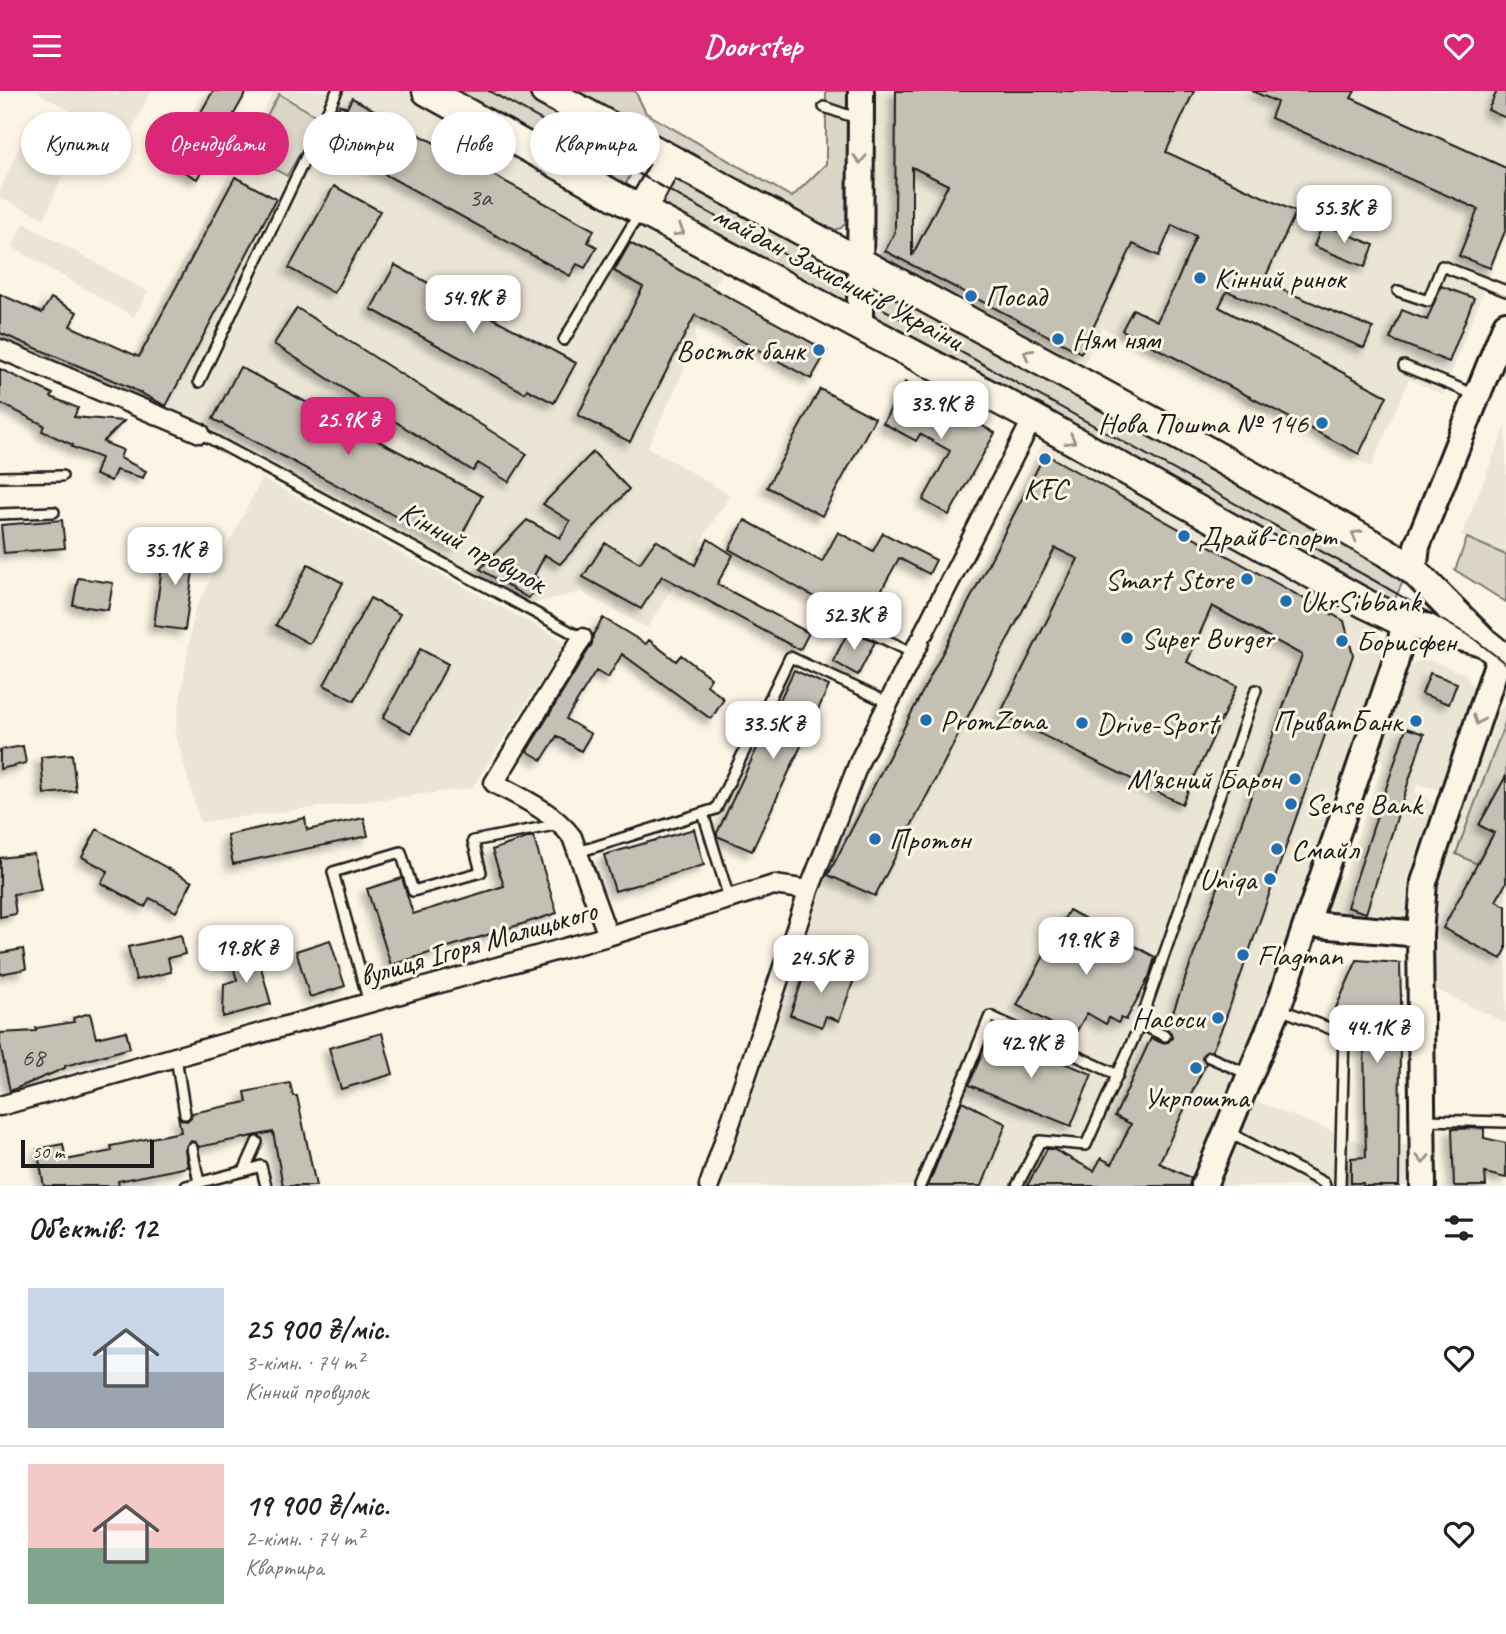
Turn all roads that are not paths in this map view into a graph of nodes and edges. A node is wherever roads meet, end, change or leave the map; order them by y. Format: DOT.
graph roads {
  1 [pos="337,91"];
  2 [pos="427,91"];
  3 [pos="545,91"];
  4 [pos="861,91"];
  5 [pos="824,107"];
  6 [pos="860,120"];
  7 [pos="669,160"];
  8 [pos="641,210"];
  9 [pos="859,262"];
  10 [pos="1398,291"];
  11 [pos="1506,291"];
  12 [pos="1506,324"];
  13 [pos="860,327"];
  14 [pos="564,340"];
  15 [pos="0,349"];
  16 [pos="1404,366"];
  17 [pos="199,383"];
  18 [pos="1477,396"];
  19 [pos="1033,418"];
  20 [pos="200,433"];
  21 [pos="62,476"];
  22 [pos="0,477"];
  23 [pos="54,512"];
  24 [pos="0,514"];
  25 [pos="1414,571"];
  26 [pos="849,622"];
  27 [pos="1405,622"];
  28 [pos="582,638"];
  29 [pos="919,643"];
  30 [pos="1497,652"];
  31 [pos="1256,690"];
  32 [pos="889,703"];
  33 [pos="703,813"];
  34 [pos="562,824"];
  35 [pos="578,852"];
  36 [pos="809,890"];
  37 [pos="729,898"];
  38 [pos="1307,924"];
  39 [pos="1420,934"];
  40 [pos="608,936"];
  41 [pos="369,1003"];
  42 [pos="1278,1008"];
  43 [pos="1140,1024"];
  44 [pos="1165,1036"];
  45 [pos="1209,1056"];
  46 [pos="176,1057"];
  47 [pos="1118,1075"];
  48 [pos="1251,1075"];
  49 [pos="0,1106"];
  50 [pos="185,1114"];
  51 [pos="1422,1120"];
  52 [pos="1506,1122"];
  53 [pos="1227,1132"];
  54 [pos="257,1142"];
  55 [pos="192,1148"];
  56 [pos="244,1171"];
  57 [pos="199,1182"];
  58 [pos="1204,1185"];
  59 [pos="186,1186"];
  60 [pos="266,1186"];
  61 [pos="709,1186"];
  62 [pos="920,1186"];
  63 [pos="1017,1186"];
  64 [pos="1325,1186"];
  65 [pos="1340,1186"];
  66 [pos="1423,1186"];
  1 -- 17 [label="lane"];
  2 -- 8 [label="main road, майдан Захисників України"];
  3 -- 7 [label="main road, майдан Захисників України"];
  4 -- 6 [label="street"];
  5 -- 6 [label="lane"];
  6 -- 9 [label="street, one-way"];
  7 -- 8 [label="main road"];
  7 -- 9 [label="main road, майдан Захисників України"];
  8 -- 13 [label="main road, майдан Захисників України, one-way"];
  8 -- 14 [label="lane"];
  9 -- 13 [label="street"];
  25 -- 9 [label="main road, майдан Захисників України, one-way"];
  10 -- 11 [label="lane"];
  12 -- 18 [label="street"];
  13 -- 19 [label="main road, майдан Захисників України"];
  15 -- 20 [label="street, Кінний провулок"];
  16 -- 18 [label="lane"];
  18 -- 25 [label="street"];
  19 -- 27 [label="main road, майдан Захисників України, one-way"];
  19 -- 29 [label="street"];
  20 -- 28 [label="lane, Кінний провулок"];
  21 -- 22 [label="lane"];
  23 -- 24 [label="lane"];
  25 -- 27 [label="main road"];
  25 -- 30 [label="main road, майдан Захисників України"];
  26 -- 29 [label="lane"];
  27 -- 30 [label="main road, майдан Захисників України"];
  27 -- 38 [label="street"];
  28 -- 34 [label="street, Кінний провулок"];
  29 -- 32 [label="street"];
  30 -- 39 [label="street, one-way"];
  31 -- 43 [label="lane"];
  32 -- 33 [label="lane"];
  32 -- 36 [label="street"];
  33 -- 35 [label="lane"];
  33 -- 37 [label="lane"];
  34 -- 35 [label="street, Кінний провулок"];
  34 -- 41 [label="lane"];
  35 -- 40 [label="street, Кінний провулок"];
  36 -- 37 [label="street, вулиця Ігоря Малицького"];
  36 -- 61 [label="street"];
  37 -- 40 [label="street, вулиця Ігоря Малицького"];
  38 -- 39 [label="street"];
  38 -- 42 [label="street"];
  39 -- 51 [label="street"];
  40 -- 41 [label="street, вулиця Ігоря Малицького"];
  41 -- 46 [label="street, вулиця Ігоря Малицького"];
  42 -- 48 [label="street"];
  42 -- 65 [label="lane"];
  43 -- 44 [label="lane"];
  43 -- 47 [label="lane"];
  45 -- 48 [label="lane"];
  46 -- 49 [label="street, вулиця Ігоря Малицького"];
  46 -- 50 [label="lane"];
  47 -- 62 [label="lane"];
  47 -- 63 [label="lane"];
  48 -- 53 [label="street"];
  51 -- 52 [label="lane"];
  51 -- 66 [label="street, one-way"];
  53 -- 58 [label="street"];
  53 -- 64 [label="lane"];
  54 -- 56 [label="lane"];
  55 -- 57 [label="lane"];
  56 -- 57 [label="lane"];
  56 -- 60 [label="lane"];
  57 -- 59 [label="lane"];
}
